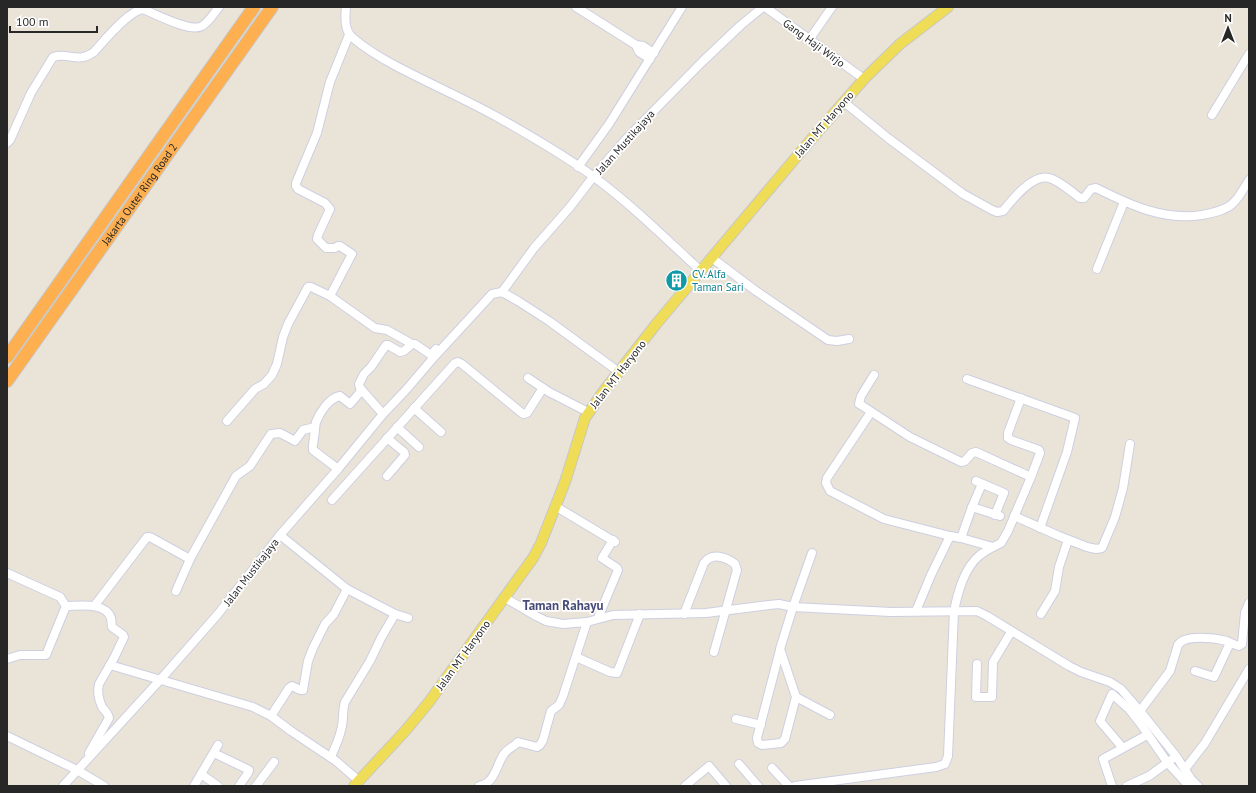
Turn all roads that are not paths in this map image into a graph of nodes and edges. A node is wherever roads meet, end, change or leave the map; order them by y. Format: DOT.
graph roads {
  1 [pos="219,7"];
  2 [pos="254,7"];
  3 [pos="272,7"];
  4 [pos="346,7"];
  5 [pos="576,7"];
  6 [pos="682,7"];
  7 [pos="764,7"];
  8 [pos="832,7"];
  9 [pos="948,7"];
  10 [pos="350,35"];
  11 [pos="809,40"];
  12 [pos="1249,54"];
  13 [pos="652,56"];
  14 [pos="864,79"];
  15 [pos="844,102"];
  16 [pos="1212,115"];
  17 [pos="7,143"];
  18 [pos="578,167"];
  19 [pos="593,177"];
  20 [pos="1249,180"];
  21 [pos="1124,202"];
  22 [pos="712,258"];
  23 [pos="1097,269"];
  24 [pos="701,271"];
  25 [pos="499,292"];
  26 [pos="330,296"];
  27 [pos="849,339"];
  28 [pos="412,344"];
  29 [pos="7,357"];
  30 [pos="619,372"];
  31 [pos="874,376"];
  32 [pos="528,378"];
  33 [pos="967,379"];
  34 [pos="7,381"];
  35 [pos="543,388"];
  36 [pos="362,390"];
  37 [pos="1021,398"];
  38 [pos="414,408"];
  39 [pos="588,412"];
  40 [pos="871,412"];
  41 [pos="383,414"];
  42 [pos="227,421"];
  43 [pos="315,427"];
  44 [pos="397,427"];
  45 [pos="441,432"];
  46 [pos="388,438"];
  47 [pos="1130,444"];
  48 [pos="419,447"];
  49 [pos="338,469"];
  50 [pos="387,476"];
  51 [pos="1031,477"];
  52 [pos="332,500"];
  53 [pos="555,506"];
  54 [pos="972,507"];
  55 [pos="1014,516"];
  56 [pos="1040,528"];
  57 [pos="280,535"];
  58 [pos="950,536"];
  59 [pos="961,538"];
  60 [pos="1068,540"];
  61 [pos="993,547"];
  62 [pos="812,553"];
  63 [pos="191,557"];
  64 [pos="7,573"];
  65 [pos="347,589"];
  66 [pos="176,591"];
  67 [pos="505,598"];
  68 [pos="1249,603"];
  69 [pos="95,605"];
  70 [pos="66,606"];
  71 [pos="793,607"];
  72 [pos="725,611"];
  73 [pos="954,611"];
  74 [pos="916,612"];
  75 [pos="1247,613"];
  76 [pos="395,614"];
  77 [pos="640,614"];
  78 [pos="684,614"];
  79 [pos="1041,614"];
  80 [pos="408,618"];
  81 [pos="598,618"];
  82 [pos="587,622"];
  83 [pos="1011,632"];
  84 [pos="1230,643"];
  85 [pos="780,649"];
  86 [pos="714,652"];
  87 [pos="576,657"];
  88 [pos="7,659"];
  89 [pos="977,664"];
  90 [pos="110,665"];
  91 [pos="1249,669"];
  92 [pos="1195,671"];
  93 [pos="160,680"];
  94 [pos="796,697"];
  95 [pos="1140,711"];
  96 [pos="830,715"];
  97 [pos="271,716"];
  98 [pos="736,719"];
  99 [pos="760,725"];
  100 [pos="1147,734"];
  101 [pos="7,736"];
  102 [pos="218,745"];
  103 [pos="1122,748"];
  104 [pos="214,754"];
  105 [pos="1176,756"];
  106 [pos="331,757"];
  107 [pos="84,762"];
  108 [pos="274,762"];
  109 [pos="1167,762"];
  110 [pos="739,764"];
  111 [pos="772,768"];
  112 [pos="1185,769"];
  113 [pos="77,770"];
  114 [pos="201,774"];
  115 [pos="1149,776"];
  116 [pos="357,783"];
  117 [pos="725,785"];
  118 [pos="63,786"];
  119 [pos="104,786"];
  120 [pos="194,786"];
  121 [pos="218,786"];
  122 [pos="239,786"];
  123 [pos="256,786"];
  124 [pos="479,786"];
  125 [pos="685,786"];
  126 [pos="758,786"];
  127 [pos="789,786"];
  128 [pos="795,786"];
  129 [pos="1112,786"];
  130 [pos="1127,786"];
  131 [pos="1144,786"];
  132 [pos="1189,786"];
  133 [pos="1198,786"];
  1 -- 17 [label="street"];
  2 -- 29 [label="highway, Jakarta Outer Ring Road 2"];
  3 -- 34 [label="highway, Jakarta Outer Ring Road 2"];
  4 -- 10 [label="street"];
  5 -- 13 [label="street"];
  6 -- 13 [label="street"];
  7 -- 11 [label="street, Gang Haji Wirjo"];
  7 -- 19 [label="street, Jalan Mustikajaya"];
  8 -- 11 [label="street"];
  9 -- 14 [label="main road, Jalan MT Haryono"];
  10 -- 18 [label="street"];
  10 -- 26 [label="street"];
  11 -- 14 [label="street, Gang Haji Wirjo"];
  12 -- 16 [label="street"];
  13 -- 18 [label="street"];
  14 -- 15 [label="main road, Jalan MT Haryono"];
  15 -- 21 [label="street"];
  15 -- 22 [label="main road, Jalan MT Haryono"];
  18 -- 19 [label="street"];
  19 -- 24 [label="street"];
  19 -- 25 [label="street, Jalan Mustikajaya"];
  20 -- 21 [label="street"];
  21 -- 23 [label="street"];
  22 -- 24 [label="main road, Jalan MT Haryono"];
  22 -- 27 [label="street"];
  24 -- 30 [label="main road, Jalan MT Haryono"];
  25 -- 28 [label="street"];
  25 -- 30 [label="street"];
  25 -- 41 [label="street, Jalan Mustikajaya"];
  26 -- 28 [label="street"];
  26 -- 42 [label="street"];
  28 -- 36 [label="street"];
  30 -- 39 [label="main road, Jalan MT Haryono"];
  31 -- 40 [label="street"];
  32 -- 35 [label="street"];
  33 -- 37 [label="street"];
  35 -- 38 [label="street"];
  35 -- 39 [label="street"];
  36 -- 41 [label="street"];
  36 -- 43 [label="street"];
  37 -- 51 [label="street"];
  37 -- 56 [label="street"];
  38 -- 44 [label="street"];
  38 -- 45 [label="street"];
  39 -- 53 [label="main road, Jalan MT Haryono"];
  40 -- 51 [label="street"];
  40 -- 58 [label="street"];
  41 -- 49 [label="street, Jalan Mustikajaya"];
  43 -- 49 [label="street"];
  43 -- 63 [label="street"];
  44 -- 46 [label="street"];
  44 -- 48 [label="street"];
  46 -- 50 [label="street"];
  46 -- 52 [label="street"];
  47 -- 60 [label="street"];
  49 -- 57 [label="street, Jalan Mustikajaya"];
  51 -- 55 [label="street"];
  53 -- 67 [label="main road, Jalan MT Haryono"];
  53 -- 81 [label="street"];
  54 -- 54 [label="street"];
  54 -- 59 [label="street"];
  55 -- 56 [label="street"];
  55 -- 61 [label="street"];
  56 -- 60 [label="street"];
  57 -- 65 [label="street"];
  57 -- 93 [label="street, Jalan Mustikajaya"];
  58 -- 59 [label="street"];
  58 -- 74 [label="street"];
  59 -- 61 [label="street"];
  60 -- 79 [label="street"];
  61 -- 73 [label="street"];
  62 -- 71 [label="street"];
  63 -- 66 [label="street"];
  63 -- 69 [label="street"];
  64 -- 70 [label="street"];
  65 -- 76 [label="street"];
  65 -- 97 [label="street"];
  67 -- 82 [label="street"];
  67 -- 116 [label="main road, Jalan MT Haryono"];
  68 -- 75 [label="street"];
  69 -- 70 [label="street"];
  69 -- 90 [label="street"];
  70 -- 88 [label="street"];
  71 -- 72 [label="street"];
  71 -- 74 [label="street"];
  71 -- 85 [label="street"];
  72 -- 78 [label="street"];
  72 -- 78 [label="street"];
  72 -- 86 [label="street"];
  73 -- 74 [label="street"];
  73 -- 83 [label="street"];
  73 -- 128 [label="street"];
  75 -- 84 [label="street"];
  76 -- 80 [label="street"];
  76 -- 106 [label="street"];
  77 -- 78 [label="street"];
  77 -- 81 [label="street"];
  77 -- 87 [label="street"];
  81 -- 82 [label="street"];
  82 -- 87 [label="street"];
  83 -- 89 [label="street"];
  83 -- 95 [label="street"];
  84 -- 92 [label="street"];
  84 -- 95 [label="street"];
  85 -- 94 [label="street"];
  85 -- 99 [label="street"];
  87 -- 124 [label="street"];
  90 -- 93 [label="street"];
  90 -- 107 [label="street"];
  91 -- 112 [label="street"];
  93 -- 97 [label="street"];
  93 -- 107 [label="street, Jalan Mustikajaya"];
  94 -- 96 [label="street"];
  94 -- 99 [label="street"];
  95 -- 105 [label="street"];
  97 -- 106 [label="street"];
  98 -- 99 [label="street"];
  100 -- 103 [label="street"];
  100 -- 103 [label="street"];
  100 -- 109 [label="street"];
  101 -- 113 [label="street"];
  102 -- 104 [label="street"];
  103 -- 129 [label="street"];
  104 -- 114 [label="street"];
  104 -- 122 [label="street"];
  105 -- 109 [label="street"];
  105 -- 112 [label="street"];
  106 -- 116 [label="street"];
  107 -- 113 [label="street, Jalan Mustikajaya"];
  108 -- 123 [label="street"];
  109 -- 115 [label="street"];
  109 -- 132 [label="street"];
  110 -- 126 [label="street"];
  111 -- 127 [label="street"];
  112 -- 133 [label="street"];
  113 -- 118 [label="street, Jalan Mustikajaya"];
  113 -- 119 [label="street"];
  114 -- 120 [label="street"];
  114 -- 121 [label="street"];
  115 -- 130 [label="street"];
  115 -- 131 [label="street"];
  117 -- 125 [label="street"];
}
